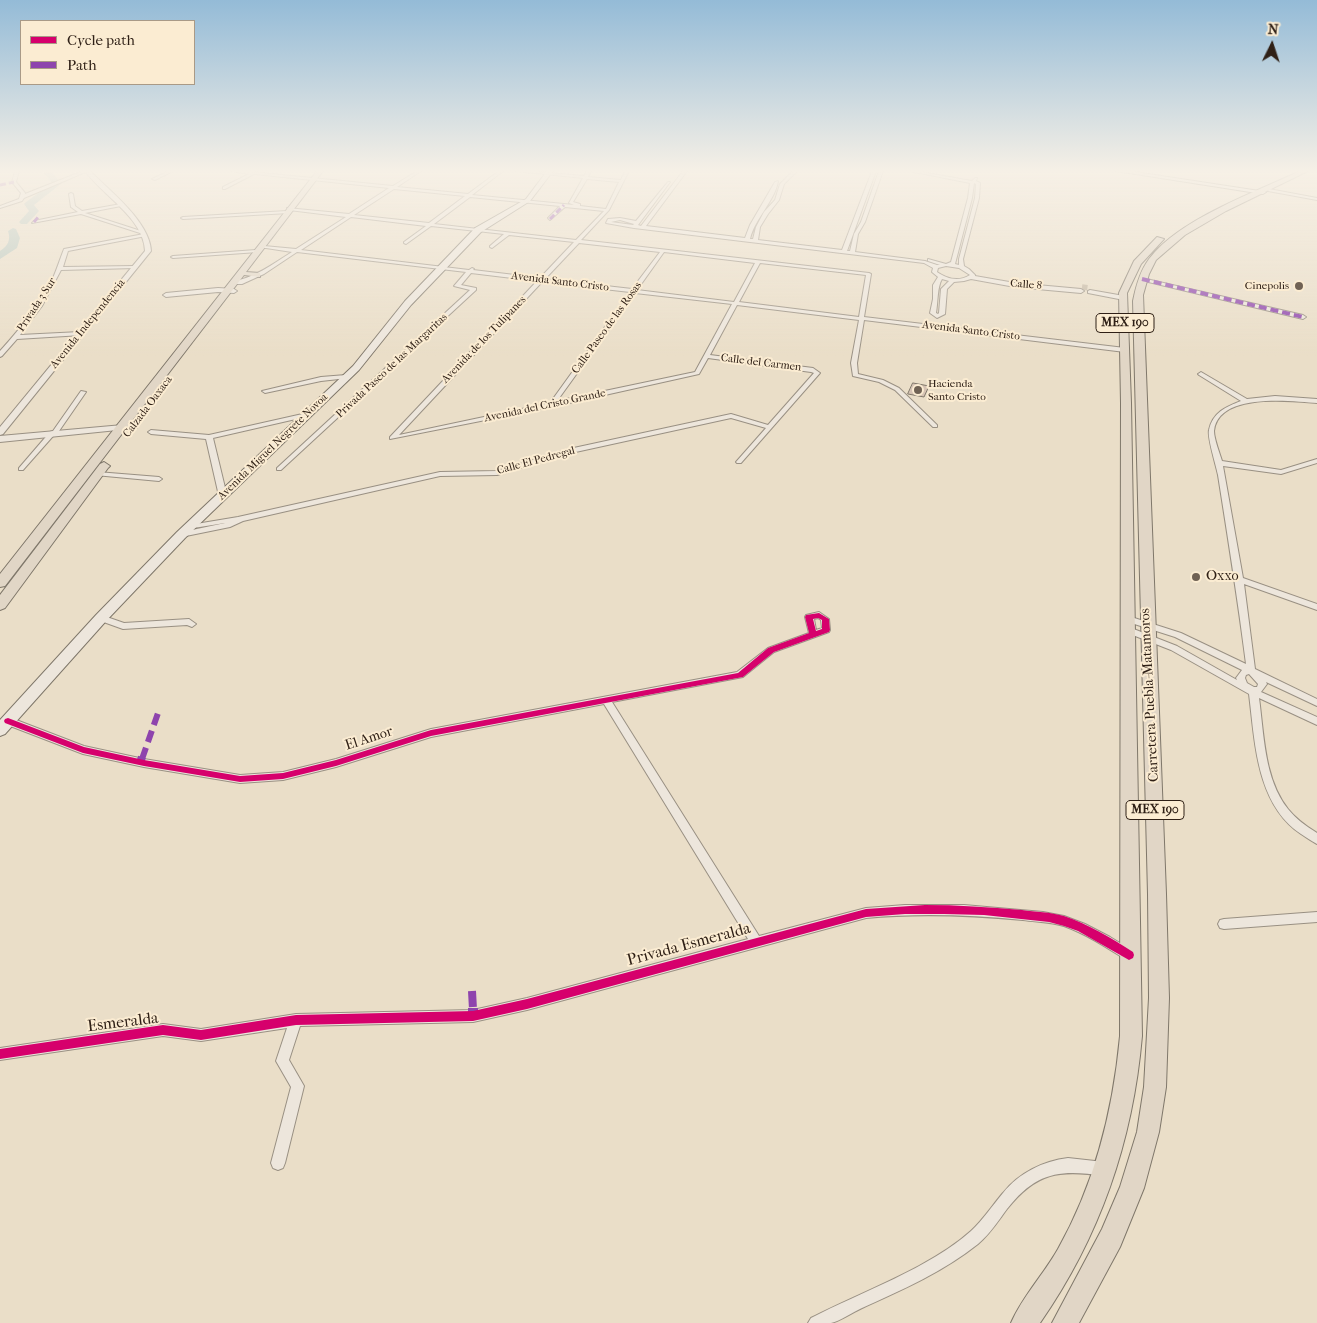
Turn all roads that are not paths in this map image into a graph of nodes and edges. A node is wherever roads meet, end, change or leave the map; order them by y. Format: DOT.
graph roads {
  1 [pos="140,233"];
  2 [pos="272,233"];
  3 [pos="276,233"];
  4 [pos="324,233"];
  5 [pos="420,233"];
  6 [pos="475,233"];
  7 [pos="498,233"];
  8 [pos="586,233"];
  9 [pos="693,233"];
  10 [pos="750,233"];
  11 [pos="757,233"];
  12 [pos="852,233"];
  13 [pos="859,233"];
  14 [pos="961,233"];
  15 [pos="968,233"];
  16 [pos="1170,233"];
  17 [pos="1184,233"];
  18 [pos="143,234"];
  19 [pos="507,234"];
  20 [pos="747,239"];
  21 [pos="755,239"];
  22 [pos="577,242"];
  23 [pos="406,244"];
  24 [pos="267,246"];
  25 [pos="492,248"];
  26 [pos="298,249"];
  27 [pos="845,250"];
  28 [pos="256,251"];
  29 [pos="663,251"];
  30 [pos="852,251"];
  31 [pos="173,257"];
  32 [pos="758,262"];
  33 [pos="948,265"];
  34 [pos="135,267"];
  35 [pos="443,267"];
  36 [pos="962,267"];
  37 [pos="936,268"];
  38 [pos="60,269"];
  39 [pos="471,270"];
  40 [pos="247,274"];
  41 [pos="257,275"];
  42 [pos="972,276"];
  43 [pos="941,277"];
  44 [pos="543,278"];
  45 [pos="1142,279"];
  46 [pos="953,280"];
  47 [pos="233,287"];
  48 [pos="635,289"];
  49 [pos="1082,289"];
  50 [pos="1090,290"];
  51 [pos="166,295"];
  52 [pos="1124,295"];
  53 [pos="737,301"];
  54 [pos="854,315"];
  55 [pos="863,316"];
  56 [pos="1303,317"];
  57 [pos="80,334"];
  58 [pos="17,337"];
  59 [pos="1125,348"];
  60 [pos="0,355"];
  61 [pos="707,356"];
  62 [pos="816,371"];
  63 [pos="1201,374"];
  64 [pos="346,378"];
  65 [pos="264,391"];
  66 [pos="83,392"];
  67 [pos="1246,401"];
  68 [pos="1317,401"];
  69 [pos="551,405"];
  70 [pos="307,415"];
  71 [pos="128,426"];
  72 [pos="770,426"];
  73 [pos="935,426"];
  74 [pos="0,432"];
  75 [pos="151,432"];
  76 [pos="54,433"];
  77 [pos="209,437"];
  78 [pos="392,438"];
  79 [pos="0,439"];
  80 [pos="1317,461"];
  81 [pos="739,462"];
  82 [pos="1219,463"];
  83 [pos="21,469"];
  84 [pos="279,469"];
  85 [pos="89,479"];
  86 [pos="159,479"];
  87 [pos="223,496"];
  88 [pos="241,519"];
  89 [pos="190,527"];
  90 [pos="182,535"];
  91 [pos="1239,580"];
  92 [pos="0,583"];
  93 [pos="0,605"];
  94 [pos="1317,607"];
  95 [pos="101,618"];
  96 [pos="192,624"];
  97 [pos="1137,627"];
  98 [pos="813,634"];
  99 [pos="1251,670"];
  100 [pos="1253,691"];
  101 [pos="606,700"];
  102 [pos="1317,703"];
  103 [pos="8,721"];
  104 [pos="1317,721"];
  105 [pos="0,730"];
  106 [pos="1317,839"];
  107 [pos="1317,917"];
  108 [pos="1224,924"];
  109 [pos="756,941"];
  110 [pos="1129,955"];
  111 [pos="296,1020"];
  112 [pos="249,1026"];
  113 [pos="0,1054"];
  114 [pos="278,1163"];
  115 [pos="1107,1170"];
  116 [pos="816,1323"];
  117 [pos="1024,1323"];
  118 [pos="1066,1323"];
  1 -- 18 [label="street"];
  2 -- 28 [label="main road, Calzada Oaxaca"];
  3 -- 24 [label="main road, Calzada Oaxaca"];
  4 -- 26 [label="street"];
  5 -- 23 [label="street"];
  6 -- 35 [label="main road, Avenida Miguel Negrete Novoa"];
  7 -- 19 [label="street"];
  8 -- 22 [label="street, Avenida de los Tulipanes"];
  9 -- 20 [label="street"];
  10 -- 20 [label="street"];
  11 -- 21 [label="street"];
  12 -- 27 [label="street"];
  13 -- 30 [label="street"];
  14 -- 33 [label="street"];
  15 -- 36 [label="street"];
  16 -- 52 [label="main road, Carretera Puebla-Matamoros / MEX 190"];
  17 -- 45 [label="main road, Carretera Puebla-Matamoros / MEX 190"];
  18 -- 34 [label="street, Avenida Independencia"];
  18 -- 38 [label="street, Privada 3 Sur"];
  19 -- 22 [label="street"];
  19 -- 25 [label="street"];
  20 -- 21 [label="street"];
  21 -- 27 [label="street"];
  22 -- 29 [label="street"];
  22 -- 44 [label="street, Avenida de los Tulipanes"];
  24 -- 26 [label="street, Avenida Santo Cristo"];
  24 -- 40 [label="main road, Calzada Oaxaca"];
  26 -- 35 [label="street, Avenida Santo Cristo"];
  26 -- 41 [label="street"];
  27 -- 30 [label="street"];
  28 -- 31 [label="street"];
  28 -- 47 [label="main road, Calzada Oaxaca"];
  29 -- 32 [label="street"];
  29 -- 48 [label="street, Calle Paseo de las Rosas"];
  30 -- 33 [label="street"];
  30 -- 37 [label="street"];
  32 -- 53 [label="street"];
  32 -- 55 [label="street"];
  33 -- 36 [label="street"];
  33 -- 37 [label="street"];
  34 -- 38 [label="street"];
  34 -- 57 [label="street, Avenida Independencia"];
  35 -- 39 [label="street, Avenida Santo Cristo"];
  35 -- 64 [label="main road, Avenida Miguel Negrete Novoa"];
  36 -- 42 [label="street"];
  37 -- 43 [label="street"];
  38 -- 58 [label="street, Privada 3 Sur"];
  39 -- 44 [label="street, Avenida Santo Cristo"];
  39 -- 84 [label="street, Privada Paseo de las Margaritas"];
  40 -- 41 [label="main road"];
  40 -- 47 [label="main road, Calzada Oaxaca"];
  41 -- 47 [label="street"];
  42 -- 46 [label="street"];
  42 -- 49 [label="street, Calle 8"];
  43 -- 46 [label="street"];
  43 -- 46 [label="street"];
  44 -- 48 [label="street, Avenida Santo Cristo"];
  44 -- 78 [label="street, Avenida de los Tulipanes"];
  45 -- 56 [label="street"];
  45 -- 97 [label="main road, Carretera Puebla-Matamoros / MEX 190"];
  47 -- 51 [label="street"];
  47 -- 71 [label="main road, Calzada Oaxaca"];
  48 -- 53 [label="street, Avenida Santo Cristo"];
  48 -- 69 [label="street, Calle Paseo de las Rosas"];
  50 -- 52 [label="street"];
  52 -- 59 [label="main road, Carretera Puebla-Matamoros / MEX 190"];
  53 -- 54 [label="street, Avenida Santo Cristo"];
  53 -- 61 [label="street"];
  54 -- 55 [label="street, Avenida Santo Cristo"];
  55 -- 59 [label="street, Avenida Santo Cristo"];
  55 -- 73 [label="street"];
  57 -- 58 [label="street"];
  57 -- 74 [label="street, Avenida Independencia"];
  58 -- 60 [label="street, Privada 3 Sur"];
  59 -- 97 [label="main road, Carretera Puebla-Matamoros / MEX 190"];
  61 -- 62 [label="street, Calle del Carmen"];
  61 -- 69 [label="street, Avenida del Cristo Grande"];
  62 -- 72 [label="street"];
  63 -- 67 [label="street"];
  64 -- 65 [label="street"];
  64 -- 70 [label="main road, Avenida Miguel Negrete Novoa"];
  66 -- 76 [label="street"];
  67 -- 68 [label="street"];
  67 -- 82 [label="street"];
  69 -- 78 [label="street, Avenida del Cristo Grande"];
  70 -- 77 [label="street"];
  70 -- 87 [label="main road, Avenida Miguel Negrete Novoa"];
  71 -- 76 [label="street"];
  71 -- 85 [label="main road, Calzada Oaxaca"];
  71 -- 85 [label="main road, Calzada Oaxaca"];
  72 -- 81 [label="street"];
  72 -- 88 [label="street, Calle El Pedregal"];
  75 -- 77 [label="street"];
  76 -- 79 [label="street"];
  76 -- 83 [label="street"];
  77 -- 87 [label="street"];
  80 -- 82 [label="street"];
  82 -- 91 [label="street"];
  85 -- 86 [label="street"];
  85 -- 92 [label="main road, Calzada Oaxaca"];
  85 -- 93 [label="main road, Calzada Oaxaca"];
  87 -- 89 [label="main road, Avenida Miguel Negrete Novoa"];
  88 -- 89 [label="street, Calle El Pedregal"];
  88 -- 90 [label="street, Calle El Pedregal"];
  89 -- 90 [label="main road, Avenida Miguel Negrete Novoa"];
  90 -- 95 [label="main road, Avenida Miguel Negrete Novoa"];
  91 -- 94 [label="street"];
  91 -- 99 [label="street"];
  95 -- 96 [label="street"];
  95 -- 103 [label="main road, Avenida Miguel Negrete Novoa"];
  97 -- 99 [label="street"];
  97 -- 100 [label="street"];
  97 -- 110 [label="main road, Carretera Puebla-Matamoros / MEX 190"];
  97 -- 118 [label="main road, Carretera Puebla-Matamoros / MEX 190"];
  98 -- 101 [label="street, El Amor"];
  99 -- 100 [label="street"];
  99 -- 100 [label="street"];
  99 -- 102 [label="street"];
  100 -- 104 [label="street"];
  100 -- 106 [label="street"];
  101 -- 103 [label="street, El Amor"];
  101 -- 109 [label="street, Privada Esmeralda"];
  103 -- 105 [label="main road, Avenida Miguel Negrete Novoa"];
  107 -- 108 [label="street"];
  109 -- 110 [label="street, Privada Esmeralda"];
  109 -- 111 [label="street, Privada Esmeralda"];
  110 -- 115 [label="main road, Carretera Puebla-Matamoros / MEX 190"];
  111 -- 112 [label="street, Privada Esmeralda"];
  111 -- 114 [label="street"];
  112 -- 113 [label="street, Esmeralda"];
  115 -- 116 [label="street"];
  115 -- 117 [label="main road, Carretera Puebla-Matamoros / MEX 190"];
}
